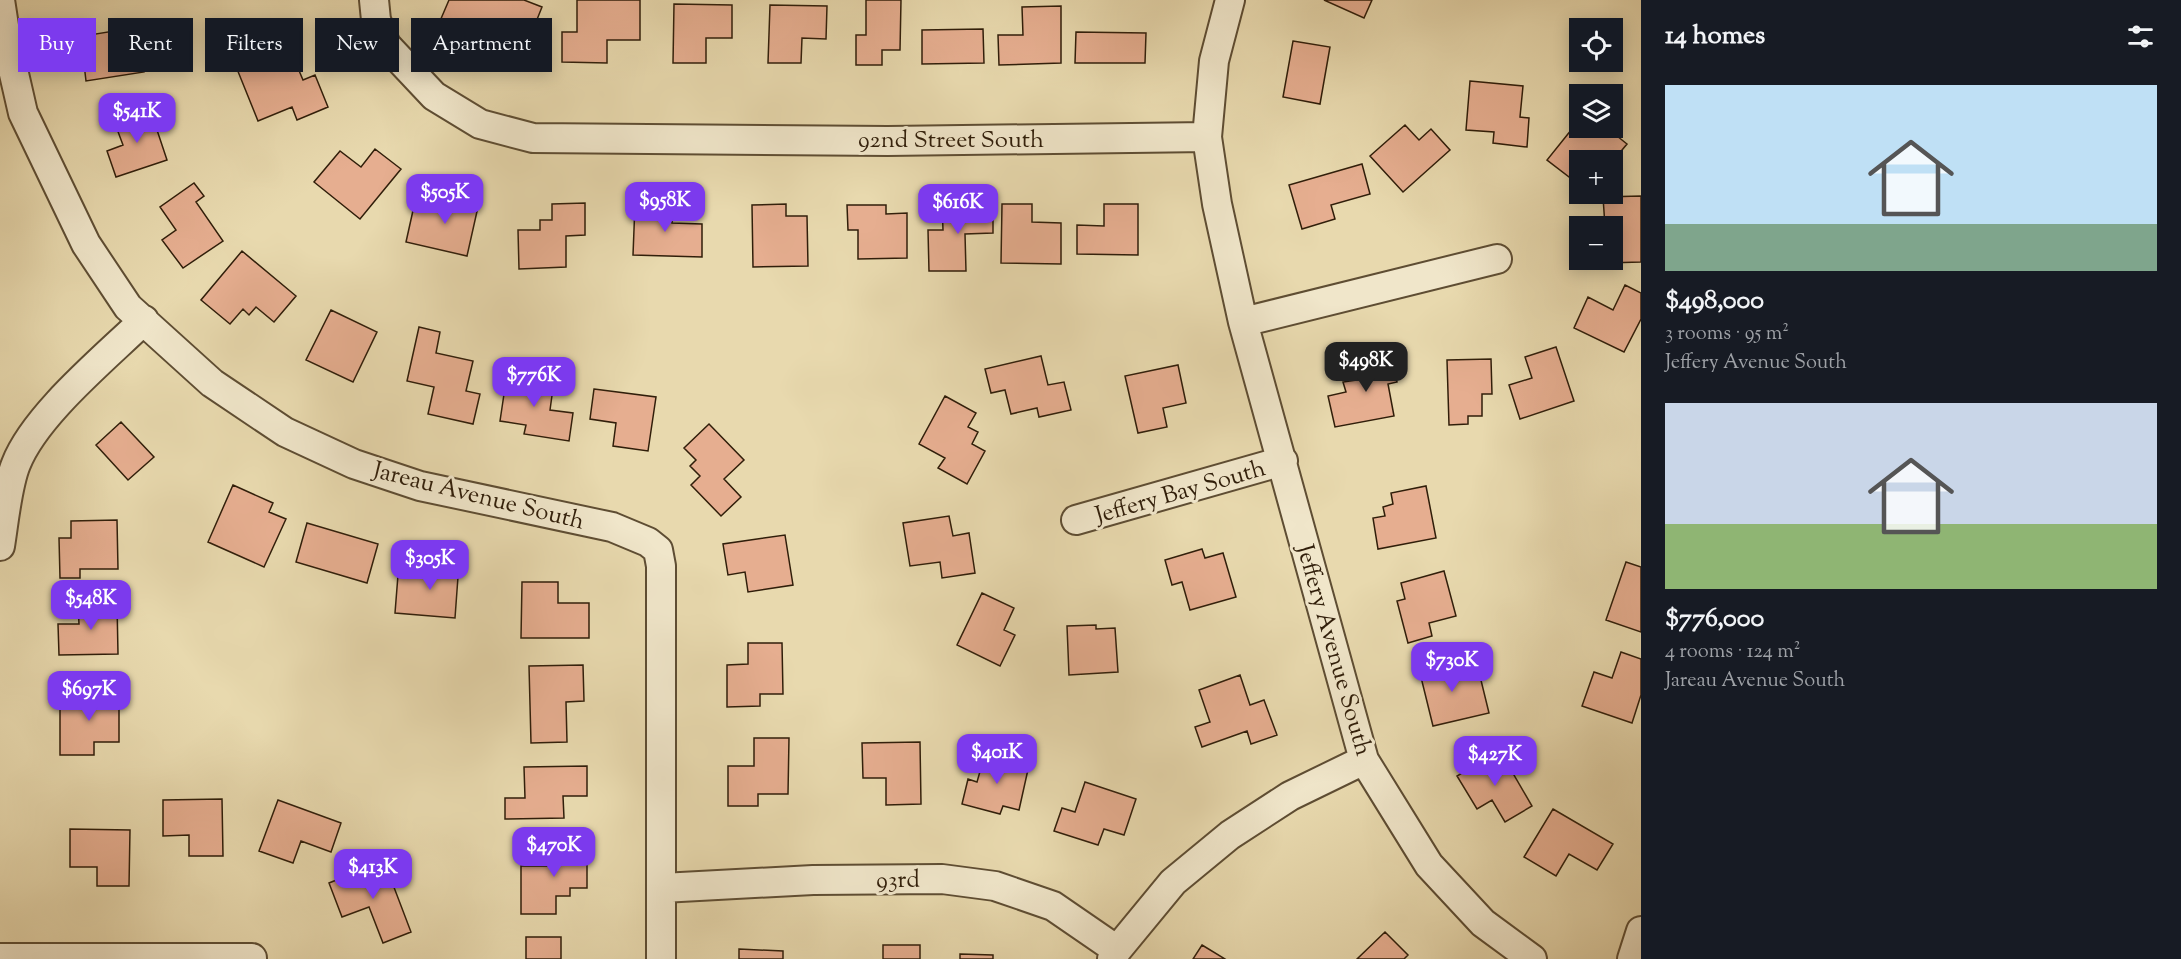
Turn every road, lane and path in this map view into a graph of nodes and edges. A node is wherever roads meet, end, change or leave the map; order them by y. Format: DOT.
graph roads {
  1 [pos="0,0"];
  2 [pos="374,0"];
  3 [pos="1230,0"];
  4 [pos="1207,137"];
  5 [pos="1497,259"];
  6 [pos="144,320"];
  7 [pos="1243,322"];
  8 [pos="1283,461"];
  9 [pos="1076,520"];
  10 [pos="0,546"];
  11 [pos="1364,760"];
  12 [pos="662,888"];
  13 [pos="1641,931"];
  14 [pos="1115,955"];
  15 [pos="0,958"];
  16 [pos="252,958"];
  17 [pos="661,959"];
  18 [pos="1532,959"];
  19 [pos="1632,959"];
  1 -- 6 [label="street, Jareau Avenue South"];
  2 -- 4 [label="street, 92nd Street South"];
  3 -- 4 [label="street, Jeffery Avenue South"];
  4 -- 7 [label="street, Jeffery Avenue South"];
  5 -- 7 [label="street"];
  6 -- 10 [label="street"];
  6 -- 12 [label="street, Jareau Avenue South"];
  7 -- 8 [label="street, Jeffery Avenue South"];
  8 -- 9 [label="street, Jeffery Bay South"];
  8 -- 11 [label="street, Jeffery Avenue South"];
  11 -- 14 [label="street"];
  11 -- 18 [label="street, Jeffery Avenue South"];
  12 -- 14 [label="street, 93rd"];
  12 -- 17 [label="street, Jareau Avenue South"];
  13 -- 19 [label="street"];
  15 -- 16 [label="street"];
}
